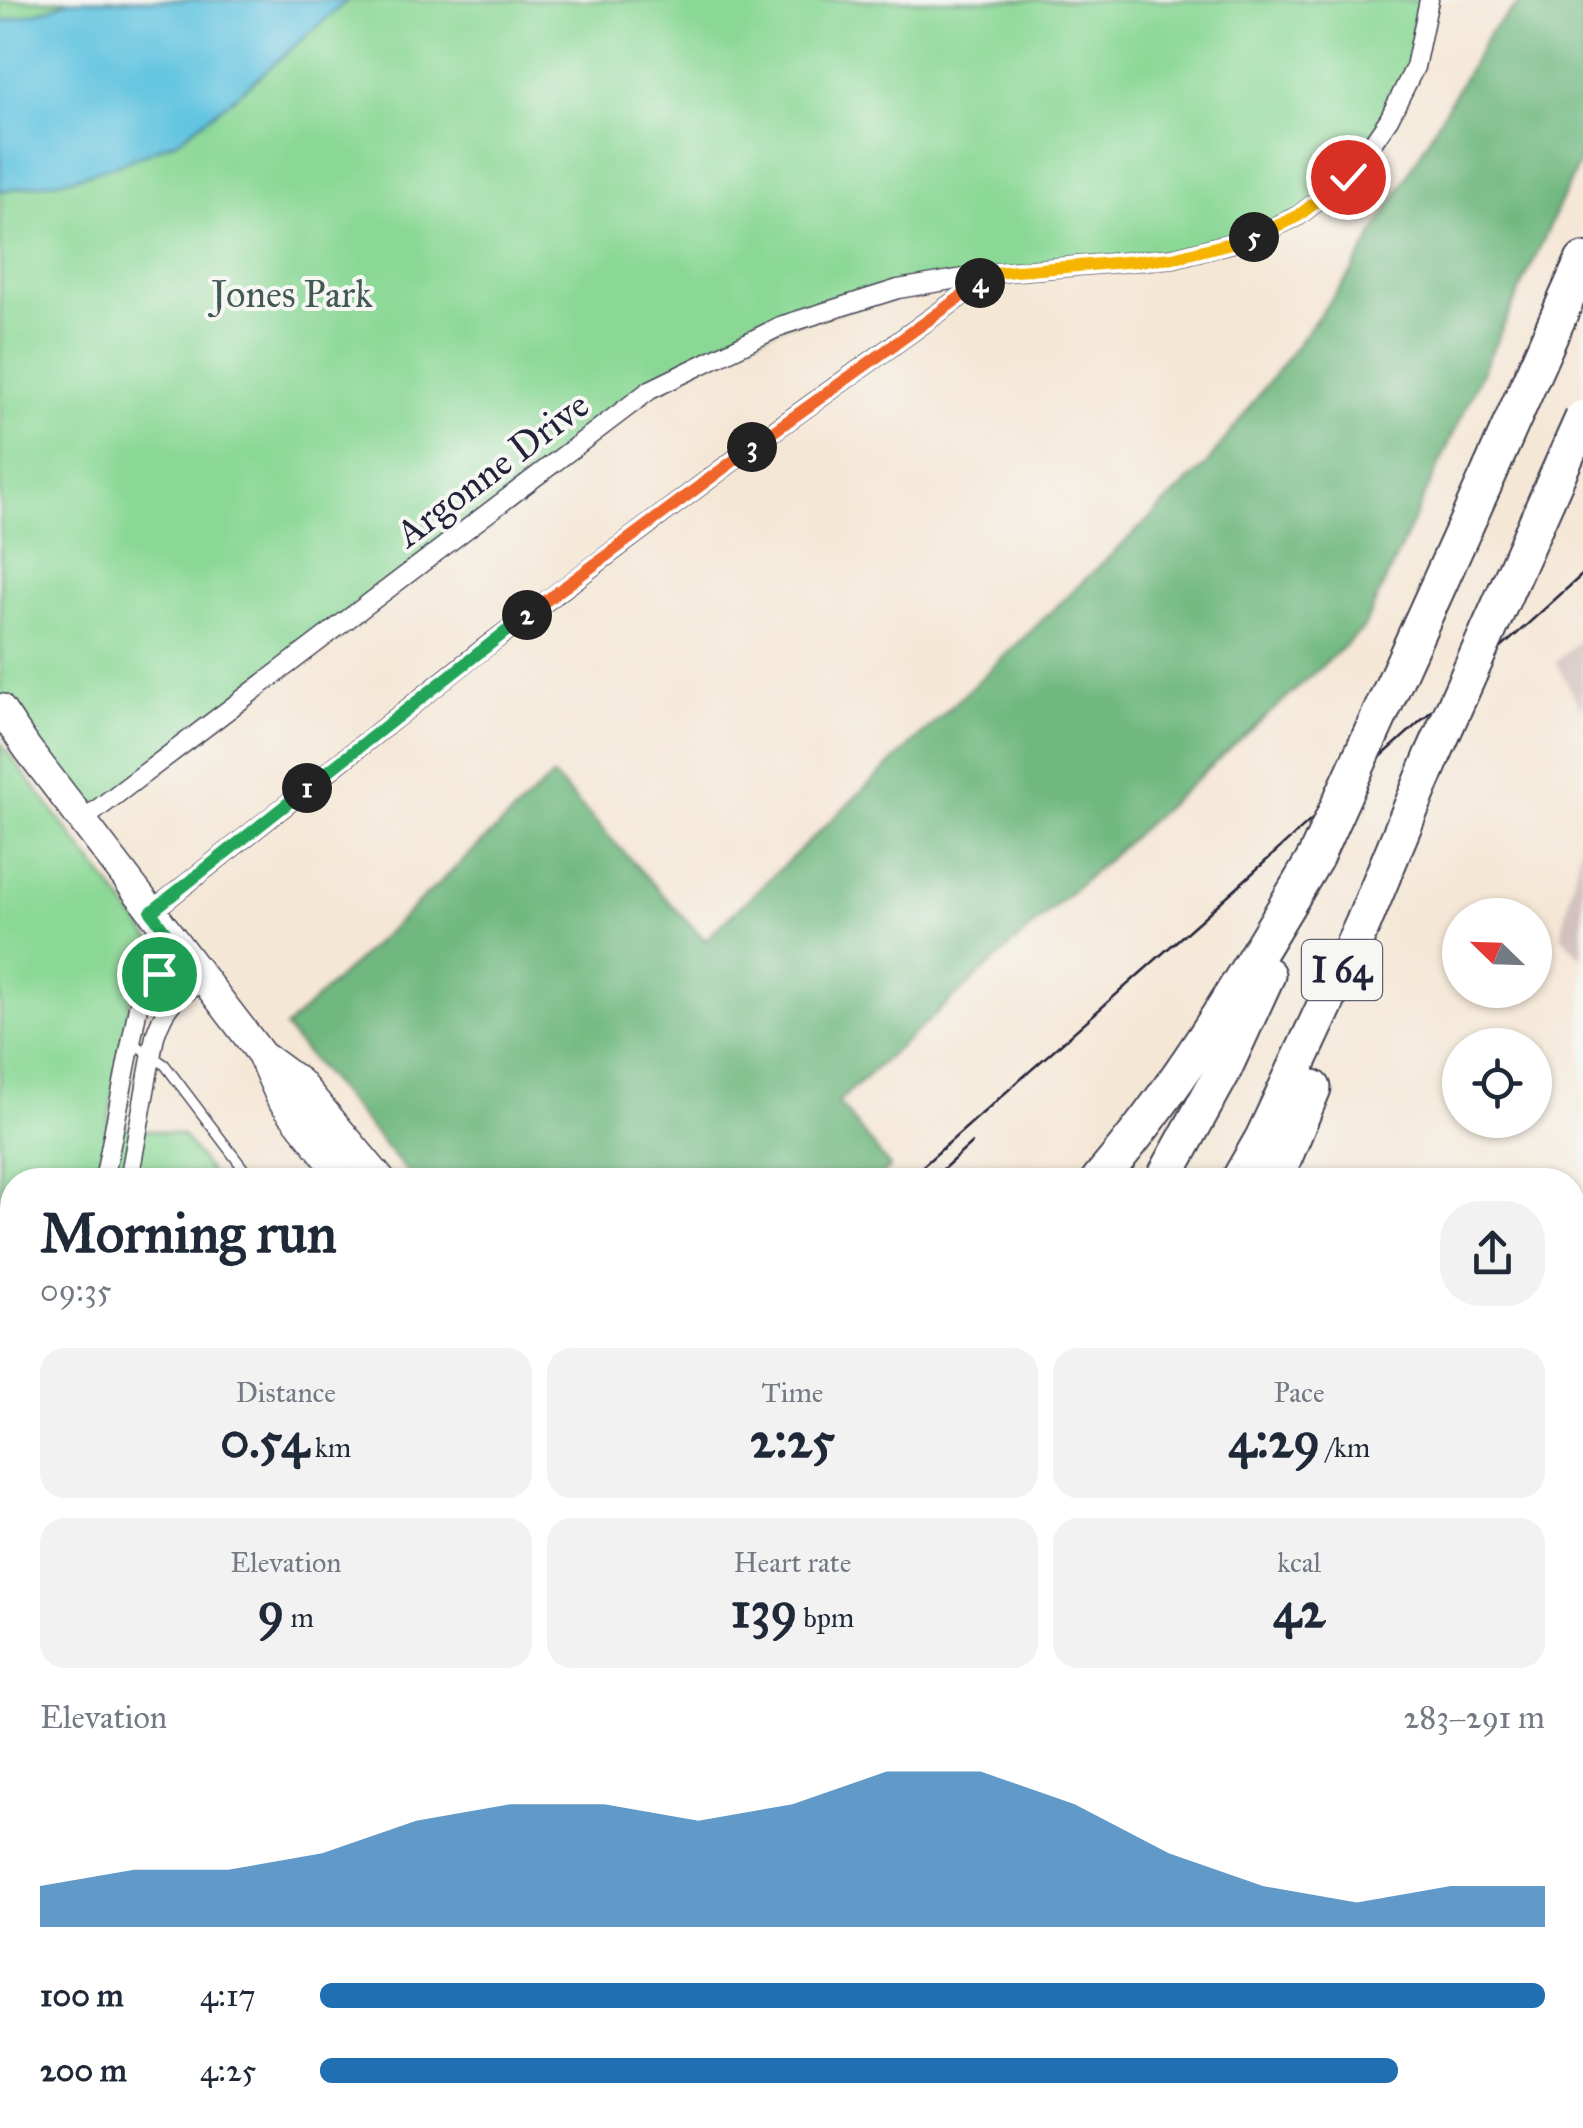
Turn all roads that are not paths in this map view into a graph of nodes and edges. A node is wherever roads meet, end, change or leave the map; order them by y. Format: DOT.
graph roads {
  1 [pos="1429,0"];
  2 [pos="1583,261"];
  3 [pos="994,273"];
  4 [pos="1583,418"];
  5 [pos="0,708"];
  6 [pos="83,820"];
  7 [pos="1316,858"];
  8 [pos="151,912"];
  9 [pos="1362,926"];
  10 [pos="182,954"];
  11 [pos="203,981"];
  12 [pos="132,1042"];
  13 [pos="260,1054"];
  14 [pos="152,1055"];
  15 [pos="106,1168"];
  16 [pos="130,1168"];
  17 [pos="243,1168"];
  18 [pos="336,1168"];
  19 [pos="371,1168"];
  20 [pos="1109,1168"];
  21 [pos="1170,1168"];
  22 [pos="1246,1168"];
  23 [pos="1280,1168"];
  1 -- 3 [label="street, Argonne Drive"];
  2 -- 7 [label="highway, I 64, bridge"];
  3 -- 6 [label="street, Argonne Drive"];
  3 -- 8 [label="street"];
  4 -- 9 [label="highway, I 64, bridge"];
  5 -- 6 [label="main road"];
  6 -- 8 [label="main road"];
  7 -- 20 [label="highway"];
  7 -- 21 [label="highway, I 64"];
  8 -- 10 [label="main road"];
  9 -- 22 [label="highway, I 64"];
  9 -- 23 [label="highway"];
  10 -- 11 [label="main road"];
  10 -- 12 [label="street"];
  11 -- 13 [label="main road"];
  11 -- 14 [label="street"];
  12 -- 14 [label="lane"];
  12 -- 15 [label="street"];
  13 -- 18 [label="main road"];
  13 -- 19 [label="main road"];
  14 -- 16 [label="street"];
  14 -- 17 [label="lane"];
}
